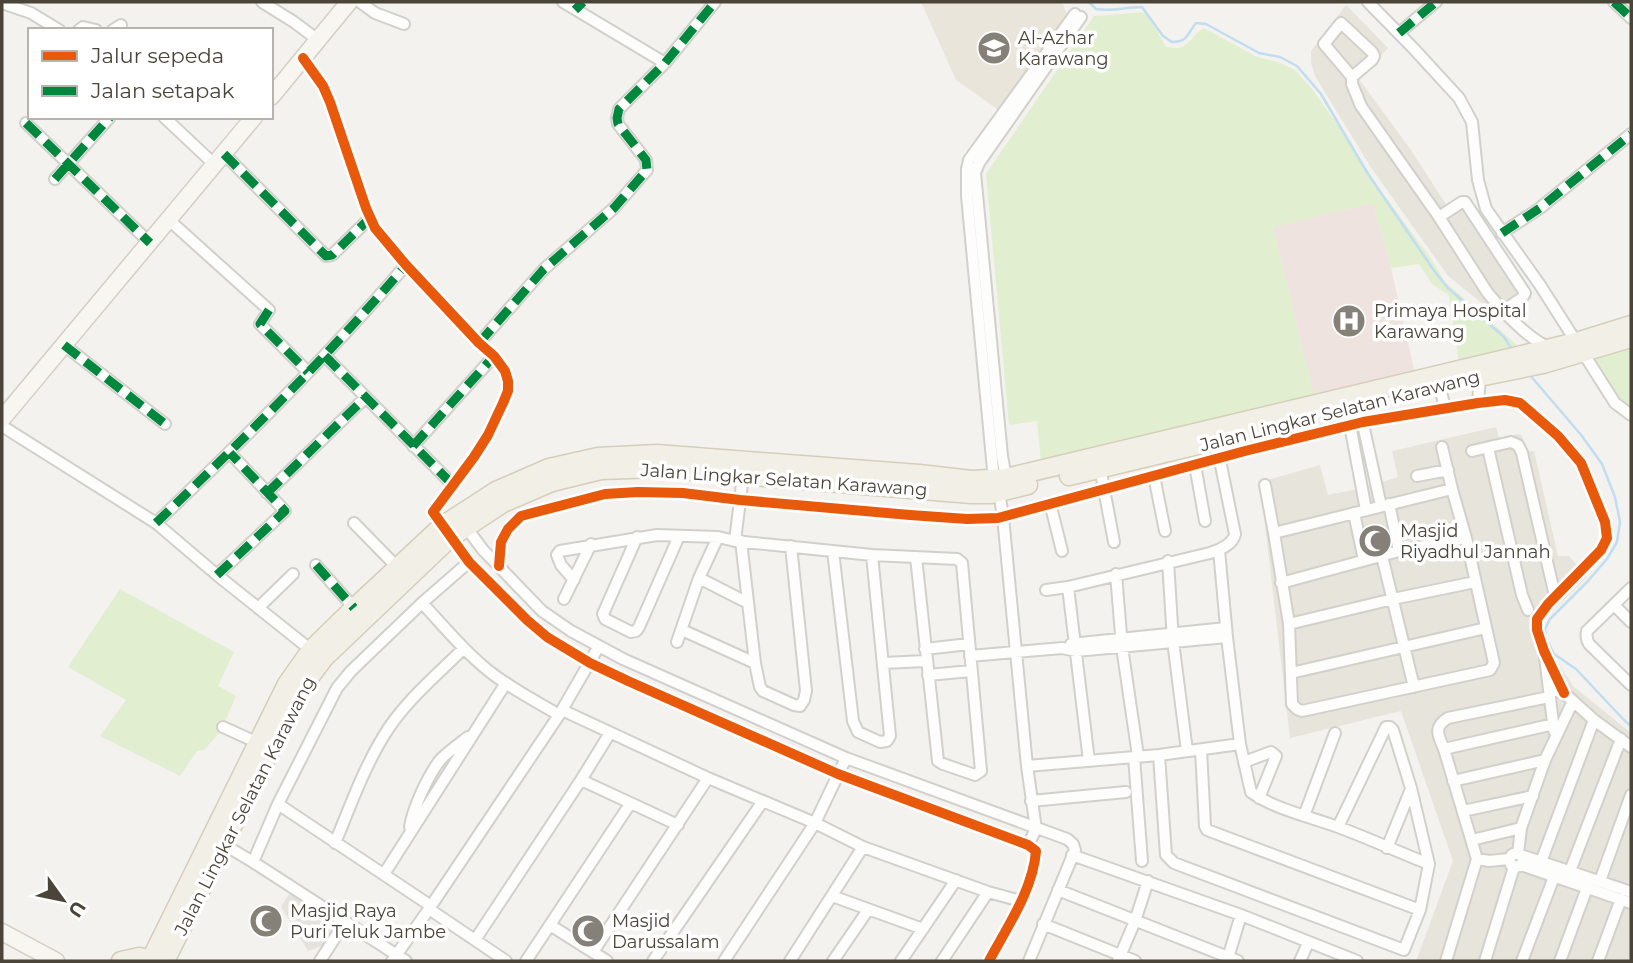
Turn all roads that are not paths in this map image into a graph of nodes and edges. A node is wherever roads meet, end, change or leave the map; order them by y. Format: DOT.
graph roads {
  1 [pos="262,2"];
  2 [pos="349,2"];
  3 [pos="360,2"];
  4 [pos="563,2"];
  5 [pos="715,2"];
  6 [pos="1368,2"];
  7 [pos="1436,2"];
  8 [pos="1614,2"];
  9 [pos="2,3"];
  10 [pos="579,6"];
  11 [pos="1078,15"];
  12 [pos="1631,18"];
  13 [pos="404,23"];
  14 [pos="56,28"];
  15 [pos="1399,33"];
  16 [pos="318,40"];
  17 [pos="303,58"];
  18 [pos="665,63"];
  19 [pos="1352,78"];
  20 [pos="273,95"];
  21 [pos="108,119"];
  22 [pos="167,119"];
  23 [pos="252,119"];
  24 [pos="26,122"];
  25 [pos="1631,134"];
  26 [pos="219,159"];
  27 [pos="69,163"];
  28 [pos="55,179"];
  29 [pos="1439,217"];
  30 [pos="370,218"];
  31 [pos="169,220"];
  32 [pos="1502,233"];
  33 [pos="150,243"];
  34 [pos="407,264"];
  35 [pos="1503,311"];
  36 [pos="1631,325"];
  37 [pos="1631,338"];
  38 [pos="479,343"];
  39 [pos="64,345"];
  40 [pos="1580,348"];
  41 [pos="1541,355"];
  42 [pos="325,356"];
  43 [pos="494,356"];
  44 [pos="1500,367"];
  45 [pos="308,372"];
  46 [pos="1480,377"];
  47 [pos="1440,387"];
  48 [pos="365,398"];
  49 [pos="1478,403"];
  50 [pos="1445,409"];
  51 [pos="1631,415"];
  52 [pos="1355,416"];
  53 [pos="2,419"];
  54 [pos="165,424"];
  55 [pos="2,426"];
  56 [pos="414,446"];
  57 [pos="1442,447"];
  58 [pos="1488,448"];
  59 [pos="1218,450"];
  60 [pos="1472,451"];
  61 [pos="230,453"];
  62 [pos="1195,465"];
  63 [pos="1100,468"];
  64 [pos="1448,470"];
  65 [pos="796,473"];
  66 [pos="743,476"];
  67 [pos="1154,476"];
  68 [pos="1373,476"];
  69 [pos="1417,476"];
  70 [pos="1360,479"];
  71 [pos="1000,483"];
  72 [pos="453,485"];
  73 [pos="1265,485"];
  74 [pos="1105,489"];
  75 [pos="1452,489"];
  76 [pos="267,493"];
  77 [pos="740,500"];
  78 [pos="1050,503"];
  79 [pos="1385,505"];
  80 [pos="1360,511"];
  81 [pos="1003,517"];
  82 [pos="1205,520"];
  83 [pos="462,522"];
  84 [pos="156,523"];
  85 [pos="354,523"];
  86 [pos="1165,531"];
  87 [pos="446,532"];
  88 [pos="1274,533"];
  89 [pos="679,536"];
  90 [pos="637,537"];
  91 [pos="718,537"];
  92 [pos="1466,538"];
  93 [pos="738,541"];
  94 [pos="1114,542"];
  95 [pos="591,544"];
  96 [pos="792,546"];
  97 [pos="1219,550"];
  98 [pos="833,551"];
  99 [pos="1062,551"];
  100 [pos="1399,551"];
  101 [pos="872,555"];
  102 [pos="1382,556"];
  103 [pos="916,557"];
  104 [pos="1364,560"];
  105 [pos="1168,561"];
  106 [pos="469,562"];
  107 [pos="316,565"];
  108 [pos="499,566"];
  109 [pos="398,568"];
  110 [pos="293,574"];
  111 [pos="1116,574"];
  112 [pos="217,575"];
  113 [pos="699,578"];
  114 [pos="574,580"];
  115 [pos="1475,582"];
  116 [pos="1281,583"];
  117 [pos="1068,587"];
  118 [pos="1631,588"];
  119 [pos="1046,590"];
  120 [pos="1555,596"];
  121 [pos="564,598"];
  122 [pos="1393,599"];
  123 [pos="422,603"];
  124 [pos="748,603"];
  125 [pos="1614,605"];
  126 [pos="258,608"];
  127 [pos="354,608"];
  128 [pos="1528,610"];
  129 [pos="1631,622"];
  130 [pos="1289,624"];
  131 [pos="1486,628"];
  132 [pos="682,630"];
  133 [pos="1227,633"];
  134 [pos="1173,637"];
  135 [pos="677,642"];
  136 [pos="1121,642"];
  137 [pos="969,644"];
  138 [pos="599,646"];
  139 [pos="1405,646"];
  140 [pos="1076,647"];
  141 [pos="464,648"];
  142 [pos="925,649"];
  143 [pos="311,650"];
  144 [pos="1544,651"];
  145 [pos="1017,652"];
  146 [pos="970,656"];
  147 [pos="926,661"];
  148 [pos="590,663"];
  149 [pos="755,663"];
  150 [pos="883,663"];
  151 [pos="971,671"];
  152 [pos="1291,673"];
  153 [pos="928,675"];
  154 [pos="506,682"];
  155 [pos="1631,685"];
  156 [pos="1415,687"];
  157 [pos="1549,693"];
  158 [pos="1569,697"];
  159 [pos="560,712"];
  160 [pos="1594,720"];
  161 [pos="1554,724"];
  162 [pos="223,727"];
  163 [pos="610,733"];
  164 [pos="1335,733"];
  165 [pos="1621,739"];
  166 [pos="1555,741"];
  167 [pos="258,743"];
  168 [pos="1240,744"];
  169 [pos="1631,747"];
  170 [pos="1444,749"];
  171 [pos="1201,750"];
  172 [pos="1187,751"];
  173 [pos="1159,755"];
  174 [pos="1136,757"];
  175 [pos="846,758"];
  176 [pos="1545,760"];
  177 [pos="1089,761"];
  178 [pos="1244,762"];
  179 [pos="1027,766"];
  180 [pos="838,774"];
  181 [pos="708,778"];
  182 [pos="581,780"];
  183 [pos="1453,781"];
  184 [pos="1411,788"];
  185 [pos="1126,792"];
  186 [pos="1631,795"];
  187 [pos="1534,796"];
  188 [pos="1259,798"];
  189 [pos="763,801"];
  190 [pos="1031,801"];
  191 [pos="278,804"];
  192 [pos="630,804"];
  193 [pos="1463,811"];
  194 [pos="1304,816"];
  195 [pos="814,823"];
  196 [pos="678,825"];
  197 [pos="1338,827"];
  198 [pos="1521,828"];
  199 [pos="1036,829"];
  200 [pos="1472,840"];
  201 [pos="335,842"];
  202 [pos="223,844"];
  203 [pos="1028,845"];
  204 [pos="863,847"];
  205 [pos="1388,848"];
  206 [pos="1072,855"];
  207 [pos="1477,859"];
  208 [pos="1142,860"];
  209 [pos="1517,860"];
  210 [pos="253,862"];
  211 [pos="1541,862"];
  212 [pos="1429,864"];
  213 [pos="1570,871"];
  214 [pos="384,874"];
  215 [pos="1554,877"];
  216 [pos="956,880"];
  217 [pos="1148,881"];
  218 [pos="1600,881"];
  219 [pos="1587,888"];
  220 [pos="1058,890"];
  221 [pos="988,892"];
  222 [pos="1629,894"];
  223 [pos="832,896"];
  224 [pos="1021,901"];
  225 [pos="430,908"];
  226 [pos="868,910"];
  227 [pos="1420,910"];
  228 [pos="1241,915"];
  229 [pos="1135,921"];
  230 [pos="345,922"];
  231 [pos="1043,924"];
  232 [pos="550,925"];
  233 [pos="923,929"];
  234 [pos="2,932"];
  235 [pos="475,940"];
  236 [pos="1308,943"];
  237 [pos="593,952"];
  238 [pos="1119,958"];
  239 [pos="398,959"];
  240 [pos="1231,960"];
  241 [pos="56,961"];
  242 [pos="121,961"];
  243 [pos="157,961"];
  244 [pos="320,961"];
  245 [pos="506,961"];
  246 [pos="526,961"];
  247 [pos="607,961"];
  248 [pos="653,961"];
  249 [pos="724,961"];
  250 [pos="789,961"];
  251 [pos="833,961"];
  252 [pos="901,961"];
  253 [pos="943,961"];
  254 [pos="989,961"];
  255 [pos="1029,961"];
  256 [pos="1135,961"];
  257 [pos="1300,961"];
  258 [pos="1357,961"];
  259 [pos="1446,961"];
  260 [pos="1485,961"];
  261 [pos="1522,961"];
  262 [pos="1560,961"];
  263 [pos="1598,961"];
  1 -- 16 [label="street"];
  2 -- 16 [label="street"];
  3 -- 13 [label="street"];
  4 -- 10 [label="street"];
  5 -- 18 [label="street"];
  6 -- 15 [label="street"];
  7 -- 15 [label="street"];
  8 -- 12 [label="street"];
  9 -- 14 [label="street"];
  10 -- 18 [label="street"];
  11 -- 71 [label="street"];
  15 -- 32 [label="street"];
  16 -- 17 [label="street"];
  17 -- 20 [label="street"];
  17 -- 30 [label="street"];
  18 -- 38 [label="street"];
  19 -- 19 [label="street"];
  19 -- 29 [label="street"];
  21 -- 27 [label="street"];
  22 -- 26 [label="street"];
  23 -- 26 [label="street"];
  24 -- 27 [label="street"];
  25 -- 32 [label="street"];
  26 -- 30 [label="street"];
  26 -- 31 [label="street"];
  27 -- 28 [label="street"];
  27 -- 33 [label="street"];
  29 -- 35 [label="street"];
  29 -- 35 [label="street"];
  30 -- 34 [label="street"];
  31 -- 33 [label="street"];
  31 -- 45 [label="street"];
  32 -- 40 [label="street"];
  33 -- 39 [label="street"];
  34 -- 38 [label="street"];
  34 -- 42 [label="street"];
  35 -- 41 [label="street"];
  36 -- 40 [label="main road, Jalan Lingkar Selatan Karawang"];
  37 -- 40 [label="main road, Jalan Lingkar Selatan Karawang"];
  38 -- 43 [label="street"];
  39 -- 53 [label="street"];
  39 -- 54 [label="street"];
  40 -- 41 [label="main road, Jalan Lingkar Selatan Karawang"];
  40 -- 51 [label="street"];
  41 -- 44 [label="main road, Jalan Lingkar Selatan Karawang"];
  42 -- 45 [label="street"];
  42 -- 48 [label="street"];
  43 -- 56 [label="street"];
  43 -- 72 [label="street"];
  44 -- 46 [label="main road, Jalan Lingkar Selatan Karawang"];
  44 -- 71 [label="main road, Jalan Lingkar Selatan Karawang"];
  45 -- 61 [label="street"];
  46 -- 47 [label="main road, Jalan Lingkar Selatan Karawang"];
  46 -- 49 [label="street"];
  47 -- 50 [label="street"];
  47 -- 52 [label="main road, Jalan Lingkar Selatan Karawang"];
  48 -- 56 [label="street"];
  48 -- 76 [label="street"];
  49 -- 50 [label="street"];
  49 -- 120 [label="street"];
  50 -- 52 [label="street"];
  52 -- 59 [label="main road, Jalan Lingkar Selatan Karawang"];
  52 -- 68 [label="street"];
  52 -- 70 [label="street"];
  55 -- 84 [label="street"];
  56 -- 72 [label="street"];
  57 -- 64 [label="street"];
  58 -- 60 [label="street"];
  58 -- 120 [label="street"];
  58 -- 128 [label="street"];
  59 -- 62 [label="street"];
  59 -- 63 [label="main road, Jalan Lingkar Selatan Karawang"];
  59 -- 97 [label="street"];
  61 -- 76 [label="street"];
  61 -- 84 [label="street"];
  62 -- 67 [label="street"];
  62 -- 82 [label="street"];
  63 -- 71 [label="main road, Jalan Lingkar Selatan Karawang"];
  63 -- 74 [label="street"];
  64 -- 69 [label="street"];
  64 -- 75 [label="street"];
  65 -- 66 [label="main road, Jalan Lingkar Selatan Karawang"];
  65 -- 71 [label="main road, Jalan Lingkar Selatan Karawang"];
  65 -- 83 [label="main road, Jalan Lingkar Selatan Karawang"];
  66 -- 77 [label="street"];
  66 -- 83 [label="main road, Jalan Lingkar Selatan Karawang"];
  67 -- 74 [label="street"];
  67 -- 86 [label="street"];
  68 -- 70 [label="street"];
  68 -- 79 [label="street"];
  70 -- 80 [label="street"];
  71 -- 81 [label="street"];
  72 -- 87 [label="street"];
  73 -- 88 [label="street"];
  74 -- 78 [label="street"];
  74 -- 94 [label="street"];
  75 -- 79 [label="street"];
  75 -- 92 [label="street"];
  76 -- 112 [label="street"];
  77 -- 81 [label="street"];
  77 -- 93 [label="street"];
  77 -- 108 [label="street"];
  78 -- 81 [label="street"];
  78 -- 99 [label="street"];
  79 -- 80 [label="street"];
  79 -- 100 [label="street"];
  80 -- 88 [label="street"];
  80 -- 104 [label="street"];
  81 -- 145 [label="street"];
  83 -- 87 [label="main road"];
  83 -- 108 [label="street"];
  84 -- 112 [label="street"];
  85 -- 109 [label="street"];
  87 -- 106 [label="street"];
  87 -- 109 [label="main road"];
  87 -- 202 [label="main road, Jalan Lingkar Selatan Karawang"];
  88 -- 116 [label="street"];
  89 -- 90 [label="street"];
  89 -- 90 [label="street"];
  89 -- 91 [label="street"];
  90 -- 95 [label="street"];
  91 -- 93 [label="street"];
  91 -- 113 [label="street"];
  92 -- 100 [label="street"];
  92 -- 115 [label="street"];
  93 -- 96 [label="street"];
  93 -- 124 [label="street"];
  95 -- 114 [label="street"];
  95 -- 114 [label="street"];
  96 -- 98 [label="street"];
  96 -- 149 [label="street"];
  97 -- 105 [label="street"];
  97 -- 133 [label="street"];
  98 -- 101 [label="street"];
  98 -- 150 [label="street"];
  100 -- 102 [label="street"];
  101 -- 103 [label="street"];
  101 -- 150 [label="street"];
  102 -- 104 [label="street"];
  102 -- 122 [label="street"];
  103 -- 137 [label="street"];
  103 -- 142 [label="street"];
  104 -- 116 [label="street"];
  105 -- 111 [label="street"];
  105 -- 134 [label="street"];
  106 -- 123 [label="street"];
  106 -- 148 [label="street"];
  107 -- 127 [label="street"];
  108 -- 138 [label="street"];
  109 -- 127 [label="main road"];
  110 -- 126 [label="street"];
  111 -- 117 [label="street"];
  111 -- 136 [label="street"];
  112 -- 126 [label="street"];
  113 -- 124 [label="street"];
  113 -- 132 [label="street"];
  114 -- 121 [label="street"];
  115 -- 122 [label="street"];
  115 -- 131 [label="street"];
  116 -- 130 [label="street"];
  117 -- 119 [label="street"];
  117 -- 140 [label="street"];
  118 -- 125 [label="street"];
  120 -- 144 [label="street"];
  122 -- 130 [label="street"];
  122 -- 139 [label="street"];
  123 -- 141 [label="street"];
  123 -- 191 [label="street"];
  124 -- 149 [label="street"];
  125 -- 129 [label="street"];
  125 -- 155 [label="street"];
  126 -- 143 [label="street"];
  127 -- 143 [label="main road"];
  130 -- 152 [label="street"];
  131 -- 139 [label="street"];
  131 -- 156 [label="street"];
  132 -- 135 [label="street"];
  132 -- 149 [label="street"];
  133 -- 134 [label="street"];
  133 -- 168 [label="street"];
  134 -- 136 [label="street"];
  134 -- 172 [label="street"];
  136 -- 140 [label="street"];
  136 -- 174 [label="street"];
  137 -- 142 [label="street"];
  137 -- 146 [label="street"];
  138 -- 148 [label="street"];
  138 -- 175 [label="street"];
  139 -- 152 [label="street"];
  139 -- 156 [label="street"];
  140 -- 145 [label="street"];
  140 -- 177 [label="street"];
  141 -- 154 [label="street"];
  141 -- 201 [label="street"];
  142 -- 147 [label="street"];
  143 -- 167 [label="main road"];
  144 -- 157 [label="street"];
  144 -- 158 [label="street"];
  145 -- 146 [label="street"];
  145 -- 179 [label="street"];
  146 -- 151 [label="street"];
  147 -- 150 [label="street"];
  147 -- 153 [label="street"];
  148 -- 159 [label="street"];
  148 -- 180 [label="street"];
  151 -- 153 [label="street"];
  151 -- 153 [label="street"];
  152 -- 156 [label="street"];
  154 -- 159 [label="street"];
  154 -- 214 [label="street"];
  157 -- 158 [label="street"];
  157 -- 161 [label="street"];
  157 -- 170 [label="street"];
  158 -- 160 [label="street"];
  158 -- 166 [label="street"];
  159 -- 163 [label="street"];
  159 -- 225 [label="street"];
  160 -- 165 [label="street"];
  160 -- 211 [label="street"];
  161 -- 166 [label="street"];
  161 -- 170 [label="street"];
  162 -- 167 [label="street"];
  163 -- 181 [label="street"];
  163 -- 182 [label="street"];
  164 -- 194 [label="street"];
  165 -- 169 [label="street"];
  165 -- 213 [label="street"];
  166 -- 176 [label="street"];
  167 -- 243 [label="main road"];
  168 -- 171 [label="street"];
  168 -- 178 [label="street"];
  170 -- 183 [label="street"];
  171 -- 172 [label="street"];
  171 -- 227 [label="street"];
  172 -- 173 [label="street"];
  173 -- 174 [label="street"];
  173 -- 227 [label="street"];
  174 -- 177 [label="street"];
  174 -- 208 [label="street"];
  175 -- 180 [label="street"];
  175 -- 199 [label="street"];
  176 -- 183 [label="street"];
  176 -- 187 [label="street"];
  177 -- 179 [label="street"];
  178 -- 188 [label="street"];
  178 -- 188 [label="street"];
  179 -- 190 [label="street"];
  180 -- 195 [label="street"];
  180 -- 203 [label="street"];
  181 -- 189 [label="street"];
  181 -- 196 [label="street"];
  182 -- 192 [label="street"];
  182 -- 235 [label="street"];
  183 -- 193 [label="street"];
  184 -- 197 [label="street"];
  184 -- 205 [label="street"];
  184 -- 212 [label="street"];
  185 -- 190 [label="street"];
  186 -- 218 [label="street"];
  187 -- 193 [label="street"];
  187 -- 198 [label="street"];
  188 -- 194 [label="street"];
  189 -- 195 [label="street"];
  189 -- 248 [label="street"];
  190 -- 199 [label="street"];
  191 -- 201 [label="street"];
  191 -- 210 [label="street"];
  192 -- 196 [label="street"];
  192 -- 232 [label="street"];
  193 -- 200 [label="street"];
  194 -- 197 [label="street"];
  195 -- 204 [label="street"];
  195 -- 249 [label="street"];
  196 -- 237 [label="street"];
  197 -- 205 [label="street"];
  198 -- 200 [label="street"];
  198 -- 209 [label="street"];
  199 -- 203 [label="street"];
  199 -- 206 [label="street"];
  200 -- 207 [label="street"];
  201 -- 214 [label="street"];
  202 -- 210 [label="street"];
  202 -- 243 [label="main road, Jalan Lingkar Selatan Karawang"];
  203 -- 224 [label="street"];
  204 -- 216 [label="street"];
  204 -- 223 [label="street"];
  205 -- 212 [label="street"];
  206 -- 217 [label="street"];
  206 -- 220 [label="street"];
  207 -- 209 [label="street"];
  207 -- 259 [label="street"];
  209 -- 211 [label="street"];
  209 -- 215 [label="street"];
  209 -- 260 [label="street"];
  210 -- 230 [label="street"];
  211 -- 213 [label="street"];
  212 -- 227 [label="street"];
  213 -- 218 [label="street"];
  214 -- 225 [label="street"];
  215 -- 219 [label="street"];
  215 -- 261 [label="street"];
  216 -- 221 [label="street"];
  216 -- 233 [label="street"];
  217 -- 228 [label="street"];
  217 -- 229 [label="street"];
  218 -- 222 [label="street"];
  219 -- 222 [label="street"];
  219 -- 262 [label="street"];
  220 -- 229 [label="street"];
  220 -- 231 [label="street"];
  221 -- 224 [label="street"];
  221 -- 253 [label="street"];
  222 -- 263 [label="street"];
  223 -- 226 [label="street"];
  223 -- 250 [label="street"];
  224 -- 254 [label="street"];
  225 -- 235 [label="street"];
  225 -- 239 [label="street"];
  226 -- 233 [label="street"];
  226 -- 251 [label="street"];
  228 -- 236 [label="street"];
  228 -- 240 [label="street"];
  229 -- 238 [label="street"];
  229 -- 240 [label="street"];
  230 -- 239 [label="street"];
  230 -- 244 [label="street"];
  231 -- 238 [label="street"];
  231 -- 255 [label="street"];
  232 -- 237 [label="street"];
  232 -- 246 [label="street"];
  233 -- 252 [label="street"];
  234 -- 241 [label="street"];
  235 -- 245 [label="street"];
  236 -- 257 [label="street"];
  236 -- 258 [label="street"];
  237 -- 247 [label="street"];
  238 -- 256 [label="street"];
  242 -- 243 [label="main road"];
}
